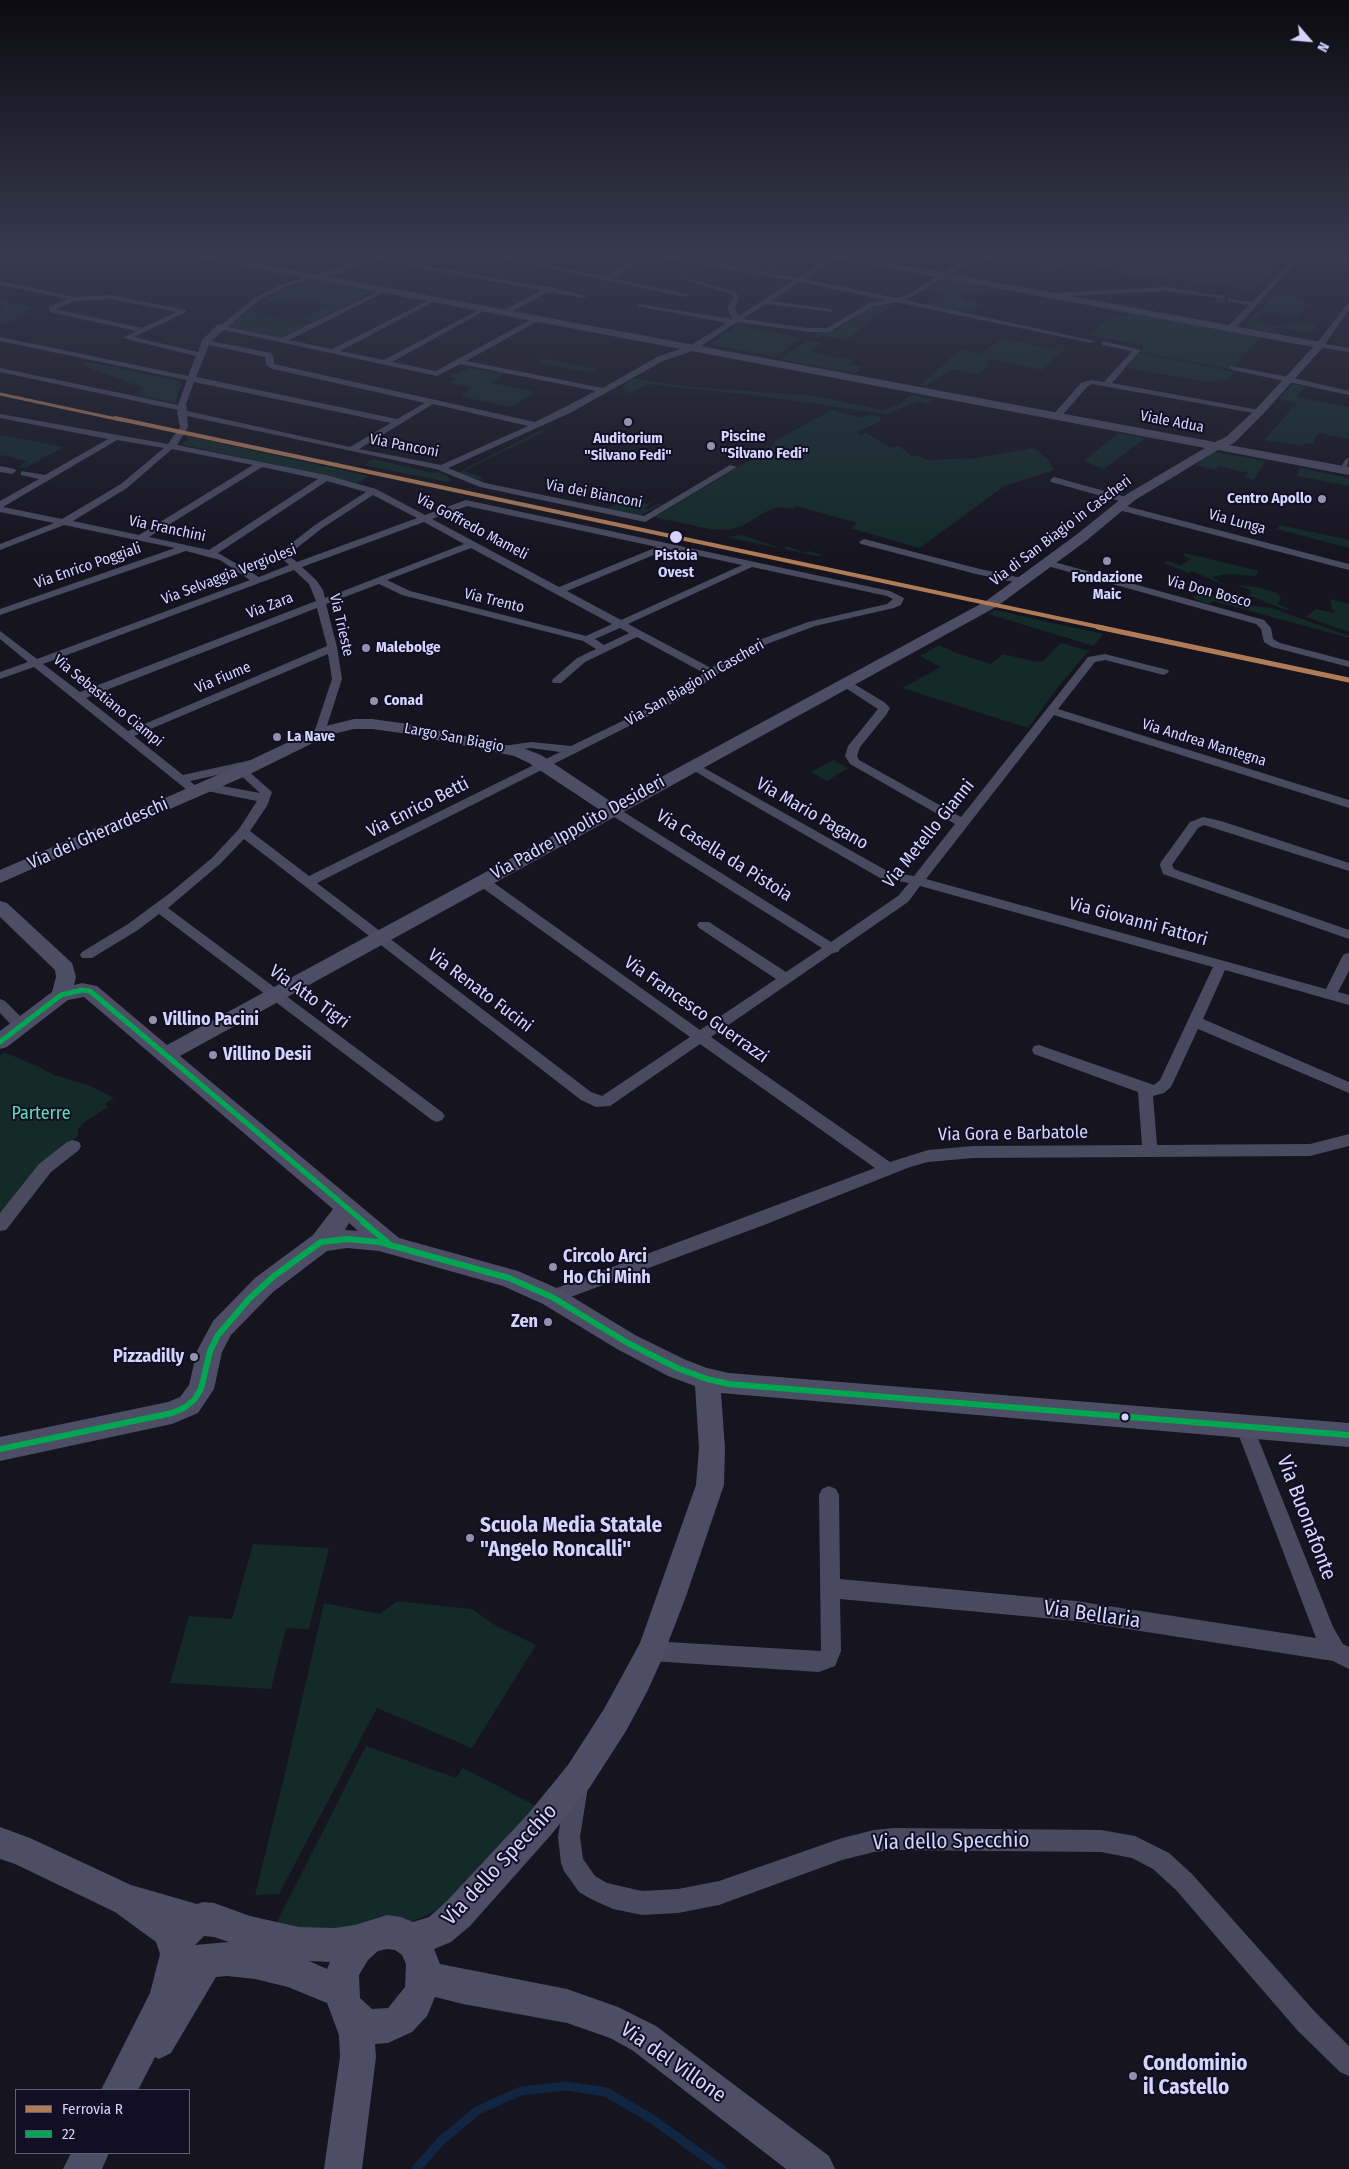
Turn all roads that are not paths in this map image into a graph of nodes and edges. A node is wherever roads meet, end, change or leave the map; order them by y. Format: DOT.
graph roads {
  1 [pos="75,355"];
  2 [pos="200,355"];
  3 [pos="268,355"];
  4 [pos="348,355"];
  5 [pos="399,355"];
  6 [pos="472,355"];
  7 [pos="663,355"];
  8 [pos="671,355"];
  9 [pos="731,355"];
  10 [pos="1132,355"];
  11 [pos="1311,355"];
  12 [pos="660,359"];
  13 [pos="461,362"];
  14 [pos="385,363"];
  15 [pos="1233,368"];
  16 [pos="0,370"];
  17 [pos="190,380"];
  18 [pos="1289,380"];
  19 [pos="1106,385"];
  20 [pos="602,390"];
  21 [pos="1349,393"];
  22 [pos="431,402"];
  23 [pos="1259,412"];
  24 [pos="182,413"];
  25 [pos="0,416"];
  26 [pos="1056,416"];
  27 [pos="398,422"];
  28 [pos="536,425"];
  29 [pos="115,438"];
  30 [pos="1216,446"];
  31 [pos="170,447"];
  32 [pos="352,450"];
  33 [pos="260,464"];
  34 [pos="733,467"];
  35 [pos="1347,467"];
  36 [pos="439,468"];
  37 [pos="0,469"];
  38 [pos="12,471"];
  39 [pos="24,473"];
  40 [pos="47,478"];
  41 [pos="326,478"];
  42 [pos="1054,480"];
  43 [pos="373,491"];
  44 [pos="1122,503"];
  45 [pos="0,505"];
  46 [pos="0,509"];
  47 [pos="424,518"];
  48 [pos="63,523"];
  49 [pos="140,539"];
  50 [pos="864,542"];
  51 [pos="472,544"];
  52 [pos="0,546"];
  53 [pos="667,546"];
  54 [pos="185,548"];
  55 [pos="211,554"];
  56 [pos="1047,563"];
  57 [pos="752,564"];
  58 [pos="295,566"];
  59 [pos="1349,567"];
  60 [pos="1028,577"];
  61 [pos="257,580"];
  62 [pos="380,580"];
  63 [pos="558,591"];
  64 [pos="322,602"];
  65 [pos="991,604"];
  66 [pos="0,612"];
  67 [pos="621,624"];
  68 [pos="637,633"];
  69 [pos="0,634"];
  70 [pos="587,640"];
  71 [pos="332,648"];
  72 [pos="602,648"];
  73 [pos="36,663"];
  74 [pos="1349,664"];
  75 [pos="1164,672"];
  76 [pos="712,673"];
  77 [pos="0,676"];
  78 [pos="557,681"];
  79 [pos="845,684"];
  80 [pos="78,697"];
  81 [pos="1050,710"];
  82 [pos="320,733"];
  83 [pos="127,735"];
  84 [pos="506,748"];
  85 [pos="573,750"];
  86 [pos="262,761"];
  87 [pos="543,765"];
  88 [pos="693,766"];
  89 [pos="242,771"];
  90 [pos="181,779"];
  91 [pos="201,789"];
  92 [pos="265,799"];
  93 [pos="1349,804"];
  94 [pos="612,810"];
  95 [pos="962,823"];
  96 [pos="243,832"];
  97 [pos="1349,867"];
  98 [pos="0,877"];
  99 [pos="482,881"];
  100 [pos="918,881"];
  101 [pos="308,882"];
  102 [pos="0,907"];
  103 [pos="159,908"];
  104 [pos="704,925"];
  105 [pos="1349,935"];
  106 [pos="379,937"];
  107 [pos="833,949"];
  108 [pos="87,955"];
  109 [pos="1349,957"];
  110 [pos="1221,964"];
  111 [pos="787,979"];
  112 [pos="276,994"];
  113 [pos="1330,994"];
  114 [pos="61,995"];
  115 [pos="1349,1000"];
  116 [pos="0,1004"];
  117 [pos="1194,1021"];
  118 [pos="21,1026"];
  119 [pos="700,1037"];
  120 [pos="0,1042"];
  121 [pos="1039,1050"];
  122 [pos="166,1054"];
  123 [pos="1349,1088"];
  124 [pos="1145,1089"];
  125 [pos="436,1116"];
  126 [pos="1349,1140"];
  127 [pos="73,1146"];
  128 [pos="1150,1152"];
  129 [pos="889,1168"];
  130 [pos="346,1206"];
  131 [pos="0,1225"];
  132 [pos="321,1242"];
  133 [pos="392,1246"];
  134 [pos="552,1297"];
  135 [pos="707,1379"];
  136 [pos="1245,1428"];
  137 [pos="1349,1435"];
  138 [pos="0,1448"];
  139 [pos="829,1495"];
  140 [pos="831,1588"];
  141 [pos="651,1651"];
  142 [pos="1343,1655"];
  143 [pos="579,1776"];
  144 [pos="0,1843"];
  145 [pos="128,1900"];
  146 [pos="198,1921"];
  147 [pos="369,1937"];
  148 [pos="411,1940"];
  149 [pos="191,1958"];
  150 [pos="424,1977"];
  151 [pos="347,2005"];
  152 [pos="1349,2064"];
  153 [pos="120,2089"];
  154 [pos="128,2089"];
  155 [pos="344,2164"];
  156 [pos="816,2169"];
  1 -- 17 [label="street"];
  2 -- 17 [label="street"];
  3 -- 22 [label="street"];
  4 -- 14 [label="street"];
  5 -- 14 [label="street"];
  6 -- 13 [label="street"];
  7 -- 12 [label="street, Via Panconi"];
  8 -- 12 [label="street, Via Panconi"];
  9 -- 26 [label="street, Viale Adua"];
  10 -- 19 [label="street"];
  11 -- 18 [label="street, Via di San Biagio in Cascheri"];
  12 -- 20 [label="street, Via Panconi"];
  13 -- 14 [label="street"];
  13 -- 20 [label="street"];
  15 -- 18 [label="street"];
  16 -- 24 [label="street, Via Panconi"];
  17 -- 24 [label="street"];
  17 -- 27 [label="street"];
  18 -- 21 [label="street"];
  18 -- 23 [label="street, Via di San Biagio in Cascheri"];
  19 -- 23 [label="street"];
  19 -- 26 [label="street"];
  20 -- 28 [label="street, Via Panconi"];
  22 -- 27 [label="street"];
  22 -- 28 [label="street"];
  23 -- 30 [label="street, Via di San Biagio in Cascheri"];
  24 -- 31 [label="street"];
  24 -- 32 [label="street, Via Panconi"];
  25 -- 29 [label="street, Via Goffredo Mameli"];
  26 -- 30 [label="street, Viale Adua"];
  27 -- 32 [label="street"];
  28 -- 36 [label="street, Via Panconi"];
  29 -- 31 [label="street, Via Goffredo Mameli"];
  29 -- 40 [label="street"];
  30 -- 35 [label="street, Viale Adua"];
  30 -- 44 [label="street, Via di San Biagio in Cascheri"];
  31 -- 33 [label="street, Via Goffredo Mameli"];
  31 -- 48 [label="street"];
  32 -- 36 [label="street, Via Panconi"];
  33 -- 41 [label="street, Via Goffredo Mameli"];
  33 -- 49 [label="street"];
  34 -- 36 [label="street, Via dei Bianconi"];
  37 -- 38 [label="street"];
  39 -- 40 [label="street"];
  40 -- 45 [label="street"];
  41 -- 43 [label="street, Via Goffredo Mameli"];
  41 -- 55 [label="street"];
  42 -- 44 [label="street, Via Lunga"];
  43 -- 47 [label="street, Via Goffredo Mameli"];
  43 -- 58 [label="street"];
  44 -- 56 [label="street, Via di San Biagio in Cascheri"];
  44 -- 59 [label="street, Via Lunga"];
  46 -- 48 [label="street, Via Franchini"];
  47 -- 51 [label="street, Via Goffredo Mameli"];
  47 -- 53 [label="street, Via Selvaggia Vergiolesi"];
  47 -- 58 [label="street, Via Selvaggia Vergiolesi"];
  48 -- 49 [label="street, Via Franchini"];
  48 -- 52 [label="street"];
  49 -- 54 [label="street, Via Franchini"];
  50 -- 60 [label="street"];
  51 -- 62 [label="street, Via Zara"];
  51 -- 63 [label="street, Via Goffredo Mameli"];
  53 -- 57 [label="street"];
  53 -- 63 [label="street"];
  54 -- 55 [label="street, Via Franchini"];
  54 -- 66 [label="street, Via Enrico Poggiali"];
  55 -- 61 [label="street, Via Franchini"];
  56 -- 60 [label="street, Via di San Biagio in Cascheri"];
  56 -- 74 [label="street, Via Don Bosco"];
  57 -- 67 [label="street"];
  57 -- 76 [label="street, Via San Biagio in Cascheri"];
  58 -- 61 [label="street, Via Selvaggia Vergiolesi"];
  58 -- 64 [label="street, Via Trieste"];
  60 -- 65 [label="street, Via di San Biagio in Cascheri"];
  61 -- 73 [label="street, Via Selvaggia Vergiolesi"];
  62 -- 64 [label="street, Via Zara"];
  62 -- 70 [label="street, Via Trento"];
  63 -- 67 [label="street, Via Goffredo Mameli"];
  64 -- 71 [label="street, Via Trieste"];
  64 -- 80 [label="street, Via Zara"];
  65 -- 79 [label="street, Via Padre Ippolito Desideri"];
  67 -- 68 [label="street, Via Goffredo Mameli"];
  67 -- 70 [label="street"];
  68 -- 72 [label="street"];
  68 -- 76 [label="street, Via Goffredo Mameli"];
  69 -- 73 [label="street, Via Sebastiano Ciampi"];
  70 -- 72 [label="street, Via Trento"];
  71 -- 82 [label="street, Via Trieste"];
  71 -- 83 [label="street, Via Fiume"];
  72 -- 78 [label="street"];
  73 -- 77 [label="street, Via Selvaggia Vergiolesi"];
  73 -- 80 [label="street, Via Sebastiano Ciampi"];
  75 -- 81 [label="street, Via Metello Gianni"];
  76 -- 85 [label="street, Via San Biagio in Cascheri"];
  79 -- 88 [label="street, Via Padre Ippolito Desideri"];
  79 -- 95 [label="street"];
  80 -- 83 [label="street, Via Sebastiano Ciampi"];
  81 -- 93 [label="street, Via Andrea Mantegna"];
  81 -- 95 [label="street, Via Metello Gianni"];
  82 -- 84 [label="street, Largo San Biagio"];
  82 -- 86 [label="street"];
  83 -- 90 [label="street, Via Sebastiano Ciampi"];
  84 -- 85 [label="street"];
  84 -- 87 [label="street, Largo San Biagio"];
  85 -- 87 [label="street, Via San Biagio in Cascheri"];
  86 -- 89 [label="street"];
  86 -- 90 [label="street"];
  87 -- 94 [label="street, Via Casella da Pistoia"];
  87 -- 101 [label="street, Via Enrico Betti"];
  88 -- 94 [label="street, Via Padre Ippolito Desideri"];
  88 -- 100 [label="street, Via Mario Pagano"];
  89 -- 91 [label="street"];
  89 -- 92 [label="street"];
  90 -- 91 [label="street, Via Sebastiano Ciampi"];
  91 -- 92 [label="street"];
  91 -- 98 [label="street, Via dei Gherardeschi"];
  92 -- 96 [label="street"];
  94 -- 99 [label="street, Via Padre Ippolito Desideri"];
  94 -- 107 [label="street, Via Casella da Pistoia"];
  95 -- 100 [label="street, Via Metello Gianni"];
  96 -- 101 [label="street, Via Renato Fucini"];
  96 -- 103 [label="street"];
  97 -- 105 [label="street"];
  99 -- 106 [label="street, Via Padre Ippolito Desideri"];
  99 -- 119 [label="street, Via Francesco Guerrazzi"];
  100 -- 107 [label="street, Via Metello Gianni"];
  100 -- 110 [label="street, Via Giovanni Fattori"];
  101 -- 106 [label="street, Via Renato Fucini"];
  102 -- 114 [label="street"];
  103 -- 108 [label="street"];
  103 -- 112 [label="street, Via Atto Tigri"];
  104 -- 111 [label="street"];
  106 -- 112 [label="street, Via Padre Ippolito Desideri"];
  106 -- 119 [label="street, Via Renato Fucini"];
  107 -- 111 [label="street, Via Metello Gianni"];
  109 -- 113 [label="street"];
  110 -- 113 [label="street, Via Giovanni Fattori"];
  110 -- 117 [label="street"];
  111 -- 119 [label="street, Via Metello Gianni"];
  112 -- 122 [label="street, Via Padre Ippolito Desideri"];
  112 -- 125 [label="street, Via Atto Tigri"];
  113 -- 115 [label="street, Via Giovanni Fattori"];
  114 -- 118 [label="street"];
  114 -- 122 [label="street"];
  116 -- 118 [label="street"];
  117 -- 123 [label="street"];
  117 -- 124 [label="street"];
  118 -- 120 [label="street"];
  119 -- 129 [label="street, Via Francesco Guerrazzi"];
  121 -- 124 [label="street"];
  122 -- 130 [label="street"];
  124 -- 128 [label="street"];
  126 -- 128 [label="street, Via Gora e Barbatole"];
  127 -- 131 [label="street"];
  128 -- 129 [label="street, Via Gora e Barbatole"];
  129 -- 134 [label="street, Via Gora e Barbatole"];
  130 -- 132 [label="street"];
  130 -- 133 [label="street"];
  132 -- 133 [label="street"];
  132 -- 138 [label="street"];
  133 -- 134 [label="street"];
  134 -- 135 [label="street"];
  135 -- 136 [label="street"];
  135 -- 141 [label="street, Via dello Specchio"];
  136 -- 137 [label="street"];
  136 -- 142 [label="street, Via Buonafonte"];
  139 -- 140 [label="street"];
  140 -- 141 [label="street"];
  140 -- 142 [label="street, Via Bellaria"];
  141 -- 143 [label="street, Via dello Specchio"];
  143 -- 148 [label="street, Via dello Specchio"];
  143 -- 152 [label="street, Via dello Specchio"];
  144 -- 145 [label="street"];
  145 -- 146 [label="street"];
  145 -- 149 [label="street"];
  146 -- 147 [label="street"];
  146 -- 149 [label="street"];
  147 -- 148 [label="street"];
  147 -- 151 [label="street"];
  148 -- 150 [label="street"];
  149 -- 151 [label="street"];
  149 -- 153 [label="street"];
  149 -- 154 [label="street"];
  150 -- 151 [label="street"];
  150 -- 156 [label="street, Via del Villone"];
  151 -- 155 [label="street"];
}
